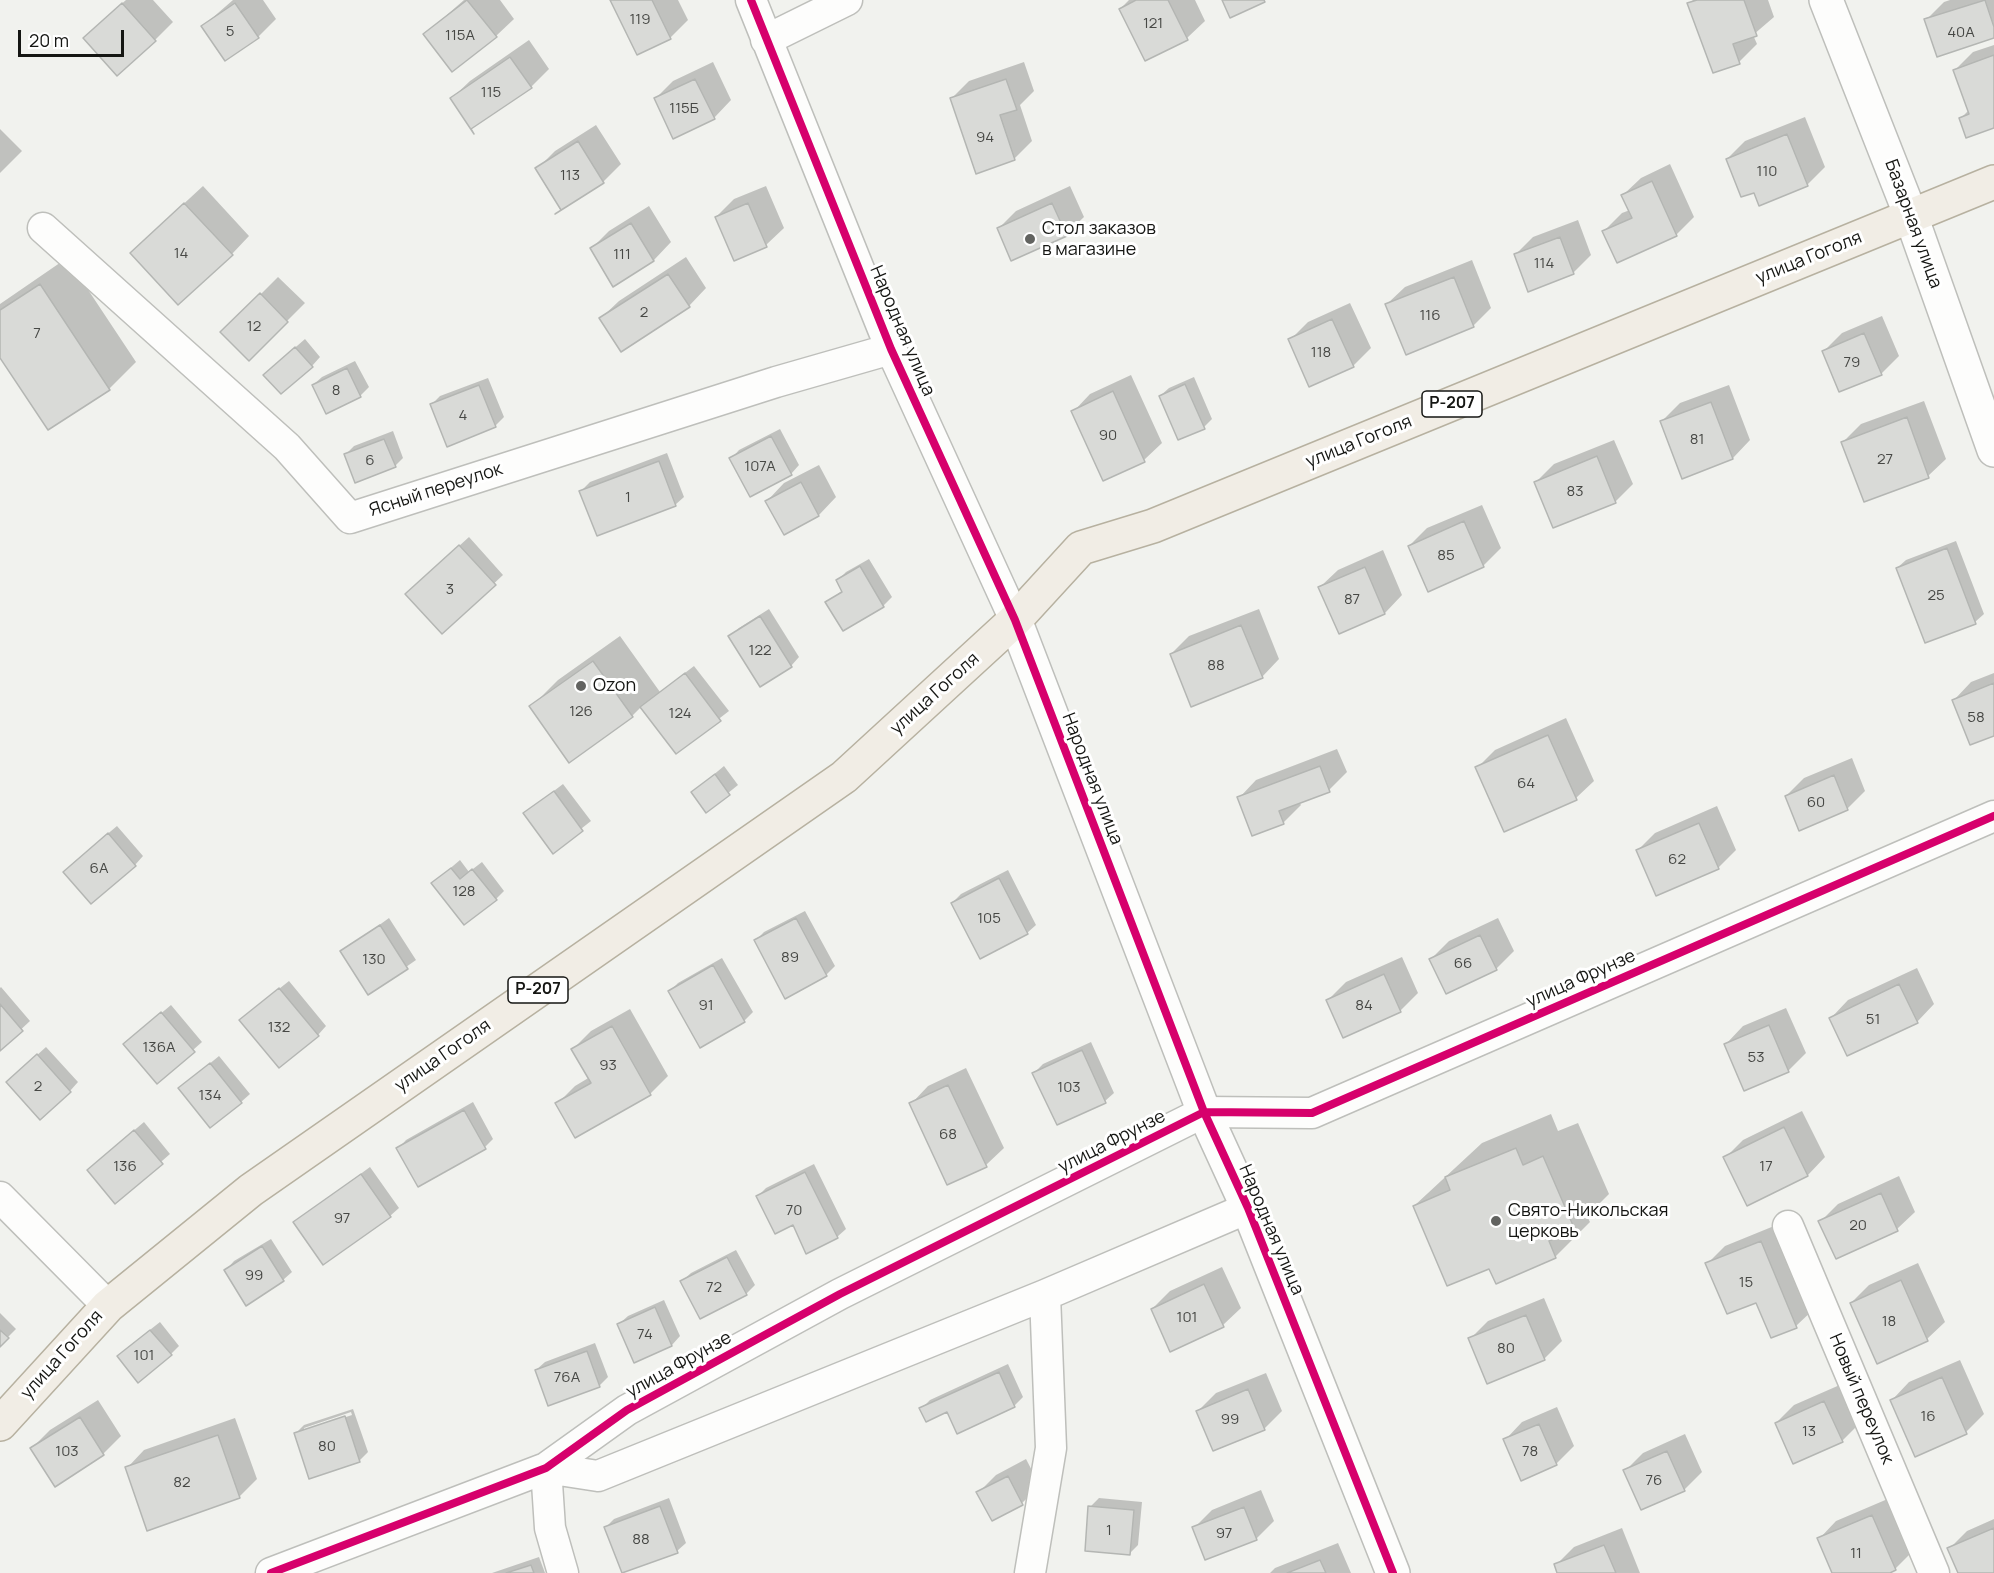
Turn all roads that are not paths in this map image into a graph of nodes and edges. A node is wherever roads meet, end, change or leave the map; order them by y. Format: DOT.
graph roads {
  1 [pos="751,0"];
  2 [pos="847,0"];
  3 [pos="1826,0"];
  4 [pos="766,40"];
  5 [pos="1994,182"];
  6 [pos="1911,216"];
  7 [pos="43,228"];
  8 [pos="891,349"];
  9 [pos="1994,450"];
  10 [pos="1015,620"];
  11 [pos="1994,816"];
  12 [pos="1204,1113"];
  13 [pos="0,1197"];
  14 [pos="1248,1208"];
  15 [pos="1788,1226"];
  16 [pos="1045,1295"];
  17 [pos="108,1306"];
  18 [pos="0,1424"];
  19 [pos="546,1468"];
  20 [pos="271,1573"];
  21 [pos="563,1573"];
  22 [pos="1030,1573"];
  23 [pos="1393,1573"];
  24 [pos="1934,1573"];
  1 -- 4 [label="street, Народная улица"];
  2 -- 4 [label="street"];
  3 -- 6 [label="street, Базарная улица"];
  4 -- 8 [label="street, Народная улица"];
  5 -- 6 [label="main road, улица Гоголя / Р-207"];
  6 -- 9 [label="street, Базарная улица"];
  6 -- 10 [label="main road, улица Гоголя / Р-207"];
  7 -- 8 [label="street, Ясный переулок"];
  8 -- 10 [label="street, Народная улица"];
  10 -- 12 [label="street, Народная улица"];
  10 -- 17 [label="main road, улица Гоголя / Р-207"];
  11 -- 12 [label="street, улица Фрунзе"];
  12 -- 14 [label="street, Народная улица"];
  12 -- 19 [label="street, улица Фрунзе"];
  13 -- 17 [label="street"];
  14 -- 16 [label="street"];
  14 -- 23 [label="street, Народная улица"];
  15 -- 24 [label="street, Новый переулок"];
  16 -- 19 [label="street"];
  16 -- 22 [label="street"];
  17 -- 18 [label="main road, улица Гоголя / Р-207"];
  19 -- 20 [label="street, улица Фрунзе"];
  19 -- 21 [label="street"];
}
